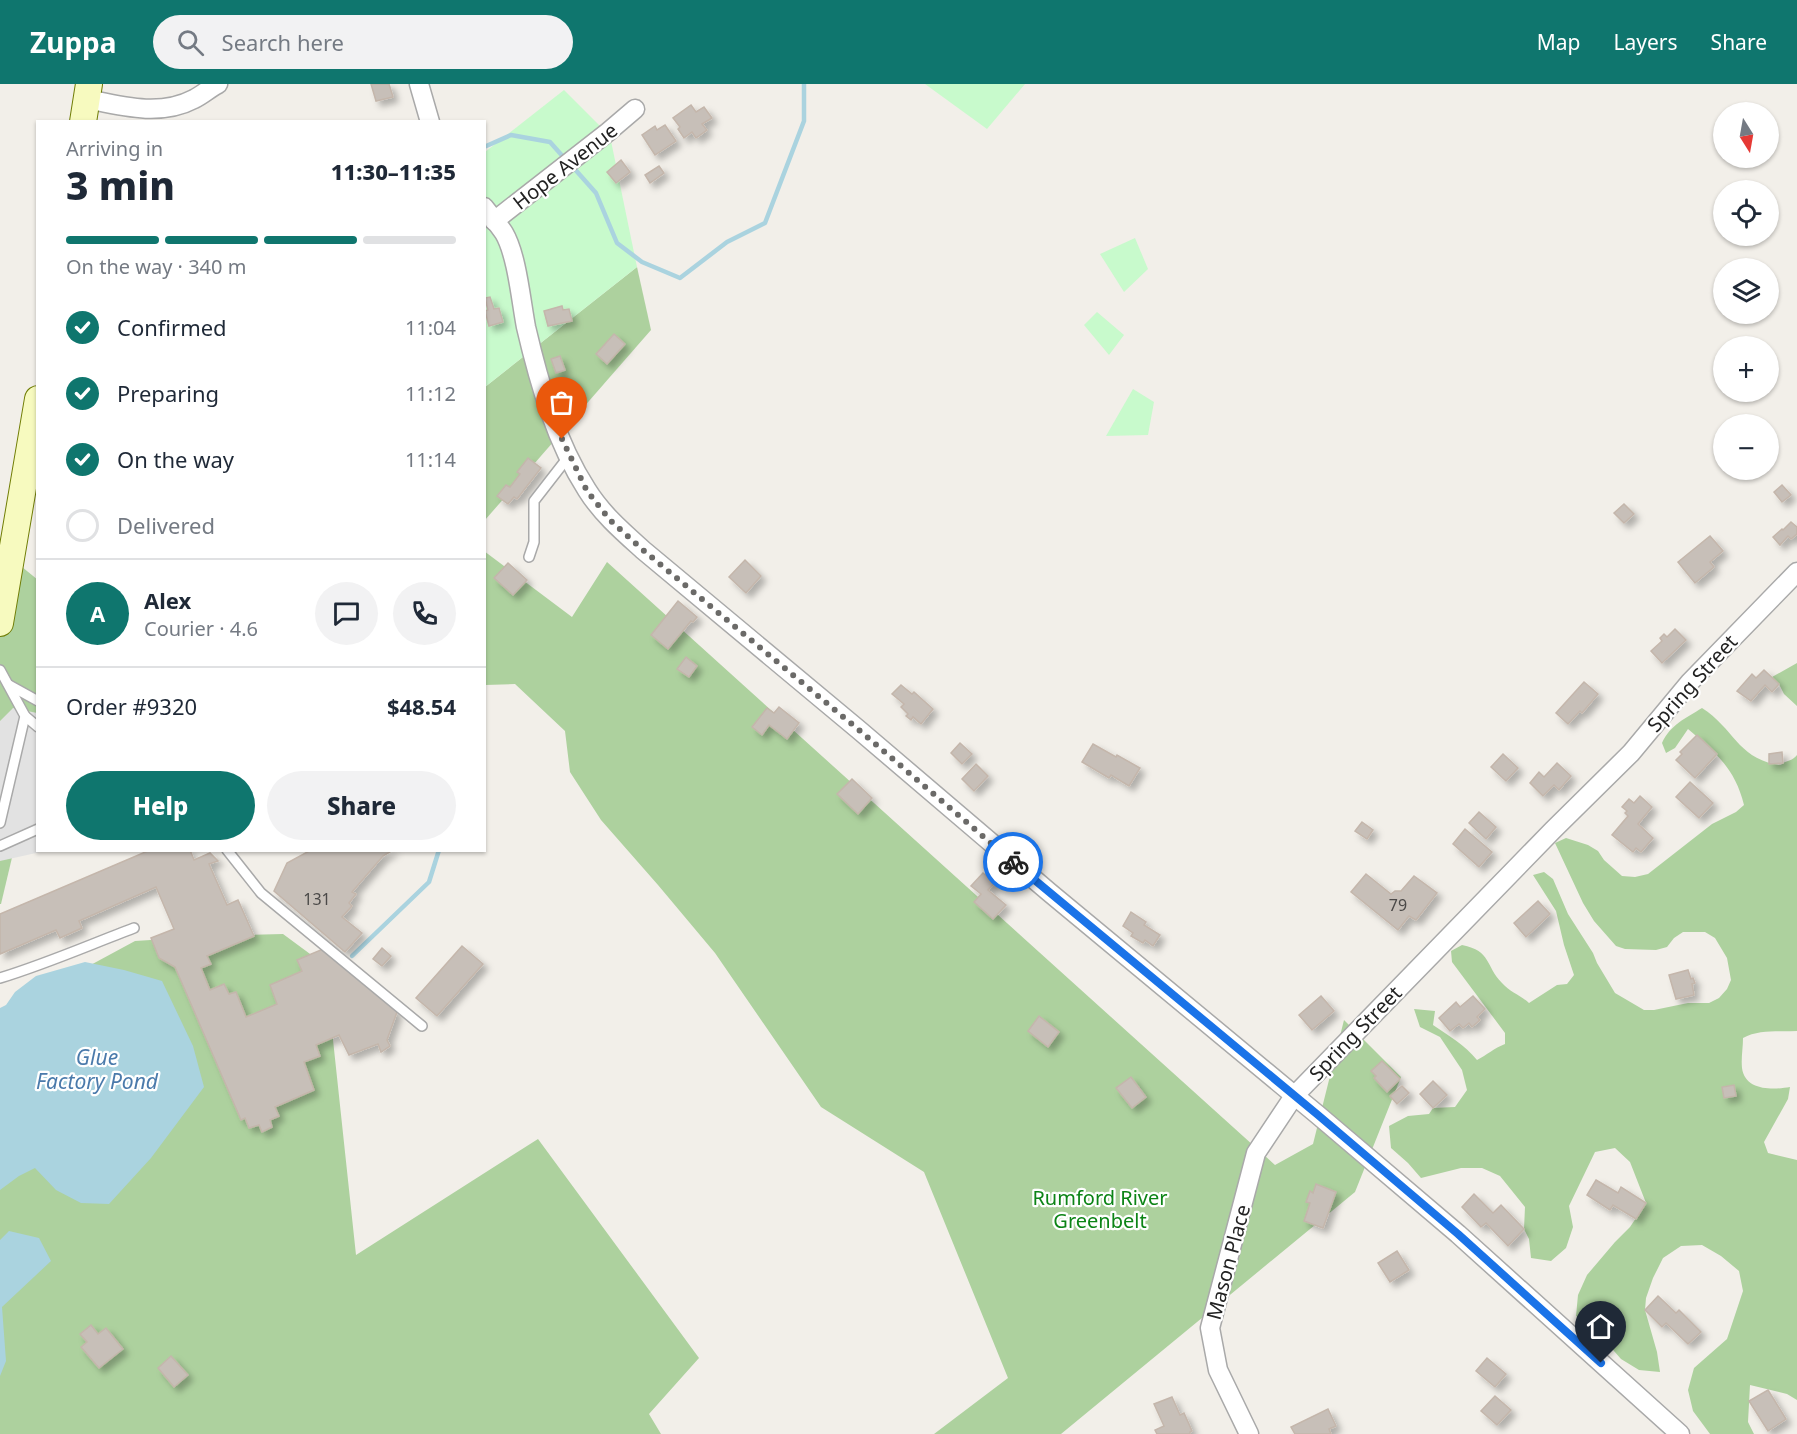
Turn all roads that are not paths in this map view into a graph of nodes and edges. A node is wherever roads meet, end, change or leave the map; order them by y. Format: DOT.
graph roads {
  1 [pos="218,84"];
  2 [pos="419,84"];
  3 [pos="86,102"];
  4 [pos="635,109"];
  5 [pos="429,120"];
  6 [pos="489,214"];
  7 [pos="36,411"];
  8 [pos="569,456"];
  9 [pos="529,557"];
  10 [pos="1797,572"];
  11 [pos="0,623"];
  12 [pos="0,670"];
  13 [pos="9,685"];
  14 [pos="36,700"];
  15 [pos="25,716"];
  16 [pos="36,725"];
  17 [pos="0,823"];
  18 [pos="36,830"];
  19 [pos="0,846"];
  20 [pos="229,852"];
  21 [pos="134,928"];
  22 [pos="0,978"];
  23 [pos="422,1026"];
  24 [pos="1294,1096"];
  25 [pos="1249,1434"];
  26 [pos="1680,1434"];
  1 -- 3 [label="street"];
  2 -- 5 [label="street"];
  4 -- 6 [label="street, Hope Avenue"];
  6 -- 8 [label="street, Spring Street"];
  7 -- 11 [label="street"];
  8 -- 9 [label="lane"];
  8 -- 24 [label="street, Spring Street"];
  10 -- 24 [label="street, Spring Street"];
  12 -- 13 [label="lane"];
  13 -- 14 [label="lane"];
  13 -- 15 [label="lane"];
  15 -- 16 [label="lane"];
  15 -- 17 [label="lane"];
  18 -- 19 [label="lane"];
  20 -- 23 [label="lane"];
  21 -- 22 [label="lane"];
  24 -- 25 [label="street, Mason Place"];
  24 -- 26 [label="street"];
}
